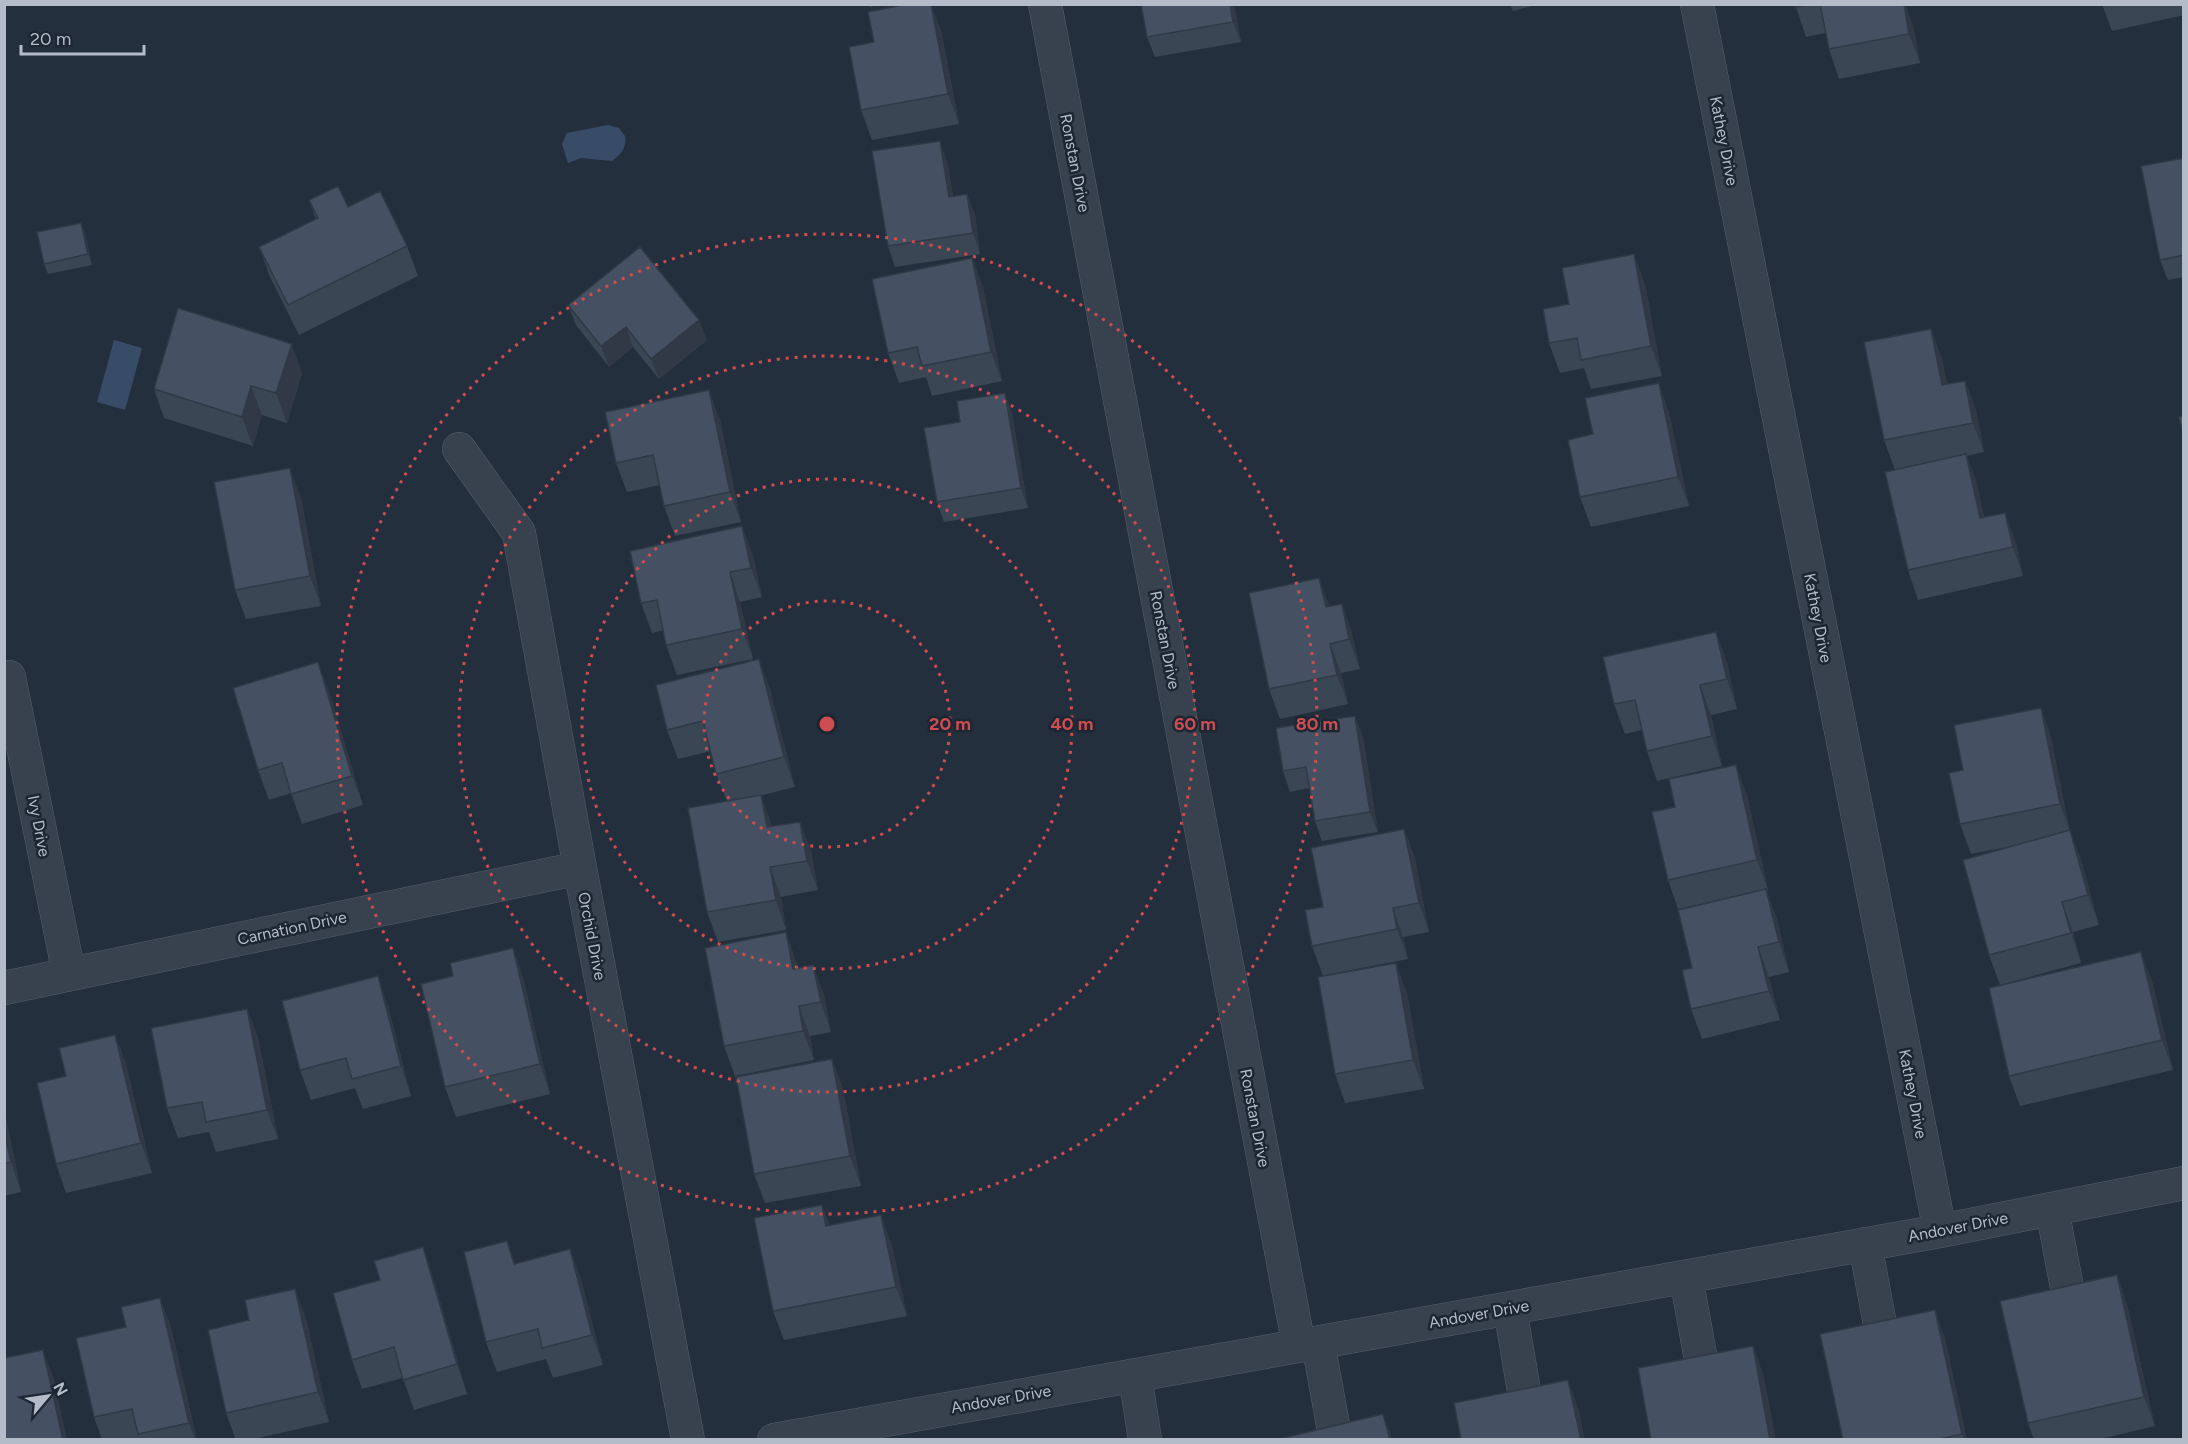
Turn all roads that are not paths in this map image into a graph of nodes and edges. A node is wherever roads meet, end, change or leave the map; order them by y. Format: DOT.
graph roads {
  1 [pos="1045,4"];
  2 [pos="1696,4"];
  3 [pos="459,449"];
  4 [pos="9,677"];
  5 [pos="580,868"];
  6 [pos="69,974"];
  7 [pos="4,988"];
  8 [pos="2184,1183"];
  9 [pos="2052,1209"];
  10 [pos="1940,1231"];
  11 [pos="1865,1244"];
  12 [pos="1686,1277"];
  13 [pos="2069,1298"];
  14 [pos="1510,1308"];
  15 [pos="1881,1330"];
  16 [pos="1308,1345"];
  17 [pos="1703,1371"];
  18 [pos="1135,1376"];
  19 [pos="1525,1397"];
  20 [pos="1335,1436"];
  21 [pos="687,1440"];
  22 [pos="774,1440"];
  23 [pos="1145,1440"];
  1 -- 16 [label="street, Ronstan Drive"];
  2 -- 10 [label="street, Kathey Drive"];
  3 -- 5 [label="street, Orchid Drive"];
  4 -- 6 [label="street, Ivy Drive"];
  5 -- 6 [label="street, Carnation Drive"];
  5 -- 21 [label="street, Orchid Drive"];
  6 -- 7 [label="street, Carnation Drive"];
  8 -- 9 [label="street, Andover Drive"];
  9 -- 10 [label="street, Andover Drive"];
  9 -- 13 [label="street"];
  10 -- 11 [label="street, Andover Drive"];
  11 -- 12 [label="street, Andover Drive"];
  11 -- 15 [label="street"];
  12 -- 14 [label="street, Andover Drive"];
  12 -- 17 [label="street"];
  14 -- 16 [label="street, Andover Drive"];
  14 -- 19 [label="street"];
  16 -- 18 [label="street, Andover Drive"];
  16 -- 20 [label="street, Ronstan Drive"];
  18 -- 22 [label="street, Andover Drive"];
  18 -- 23 [label="street"];
}
